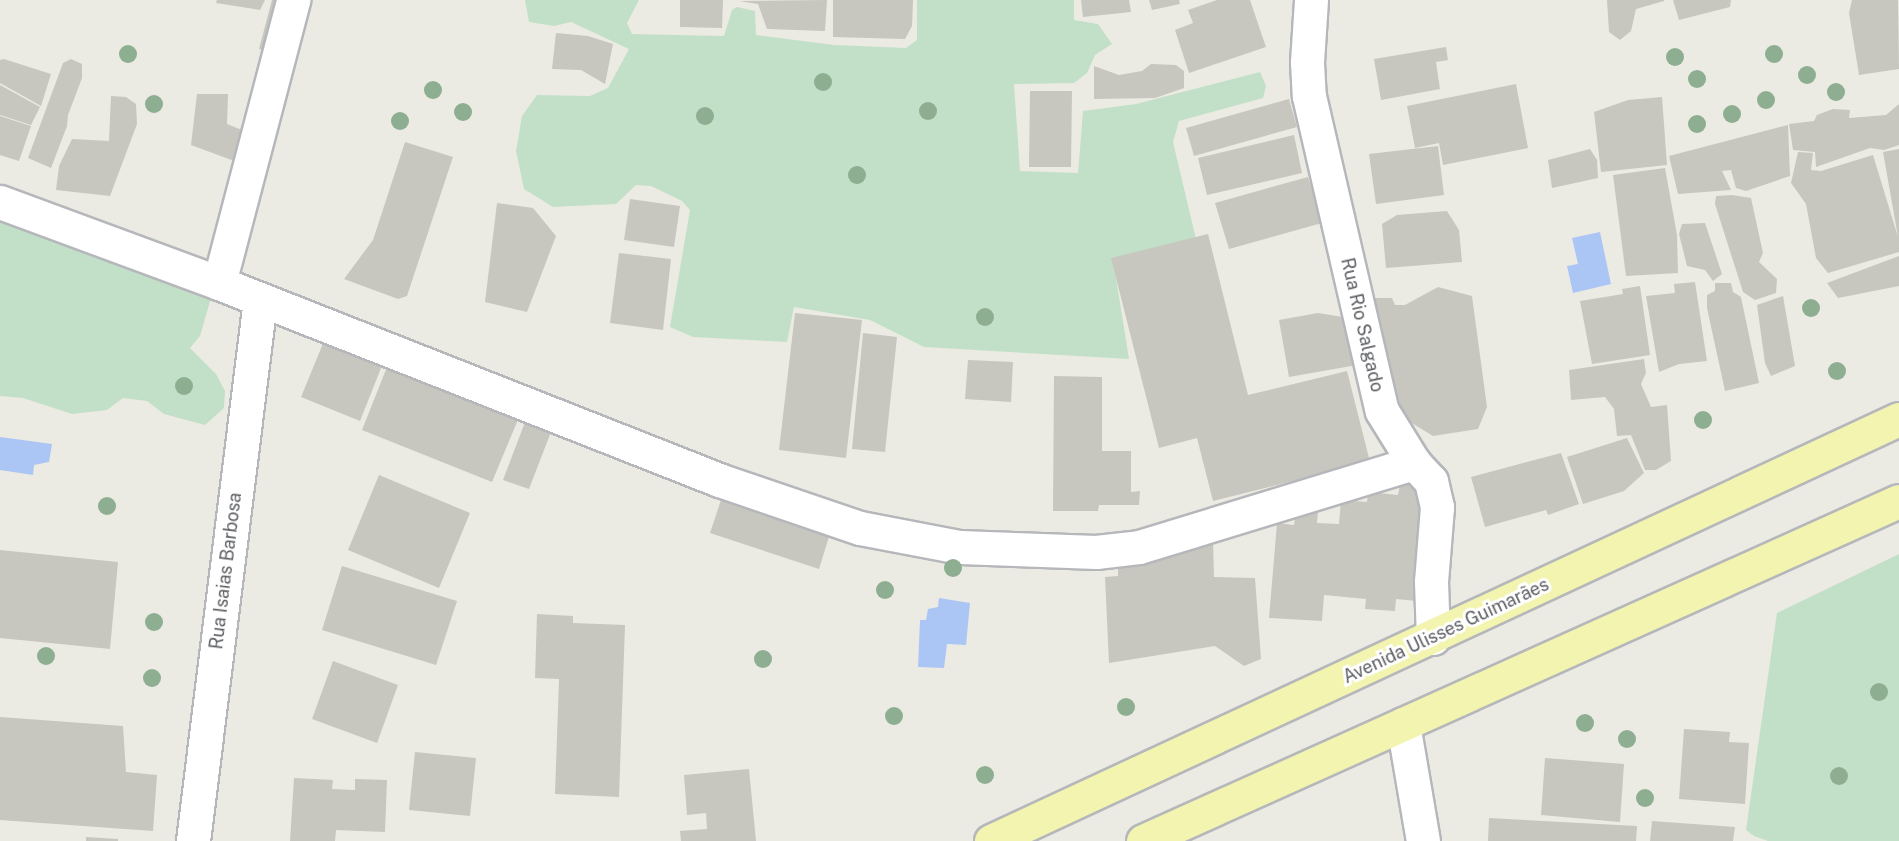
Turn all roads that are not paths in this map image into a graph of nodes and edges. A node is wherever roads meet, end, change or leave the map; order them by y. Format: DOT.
graph roads {
  1 [pos="293,0"];
  2 [pos="1311,0"];
  3 [pos="0,202"];
  4 [pos="219,283"];
  5 [pos="260,300"];
  6 [pos="1899,419"];
  7 [pos="1414,463"];
  8 [pos="1899,501"];
  9 [pos="1433,638"];
  10 [pos="1403,724"];
  11 [pos="193,841"];
  12 [pos="991,841"];
  13 [pos="1143,841"];
  14 [pos="1423,841"];
  1 -- 4 [label="street"];
  2 -- 7 [label="street, Rua Rio Salgado"];
  3 -- 4 [label="street"];
  4 -- 5 [label="street"];
  5 -- 7 [label="street"];
  5 -- 11 [label="street, Rua Isaias Barbosa"];
  6 -- 9 [label="main road, Avenida Ulisses Guimarães"];
  7 -- 9 [label="street, Rua Rio Salgado"];
  8 -- 10 [label="main road"];
  9 -- 12 [label="main road, Avenida Ulisses Guimarães"];
  10 -- 13 [label="main road"];
  10 -- 14 [label="street"];
}
